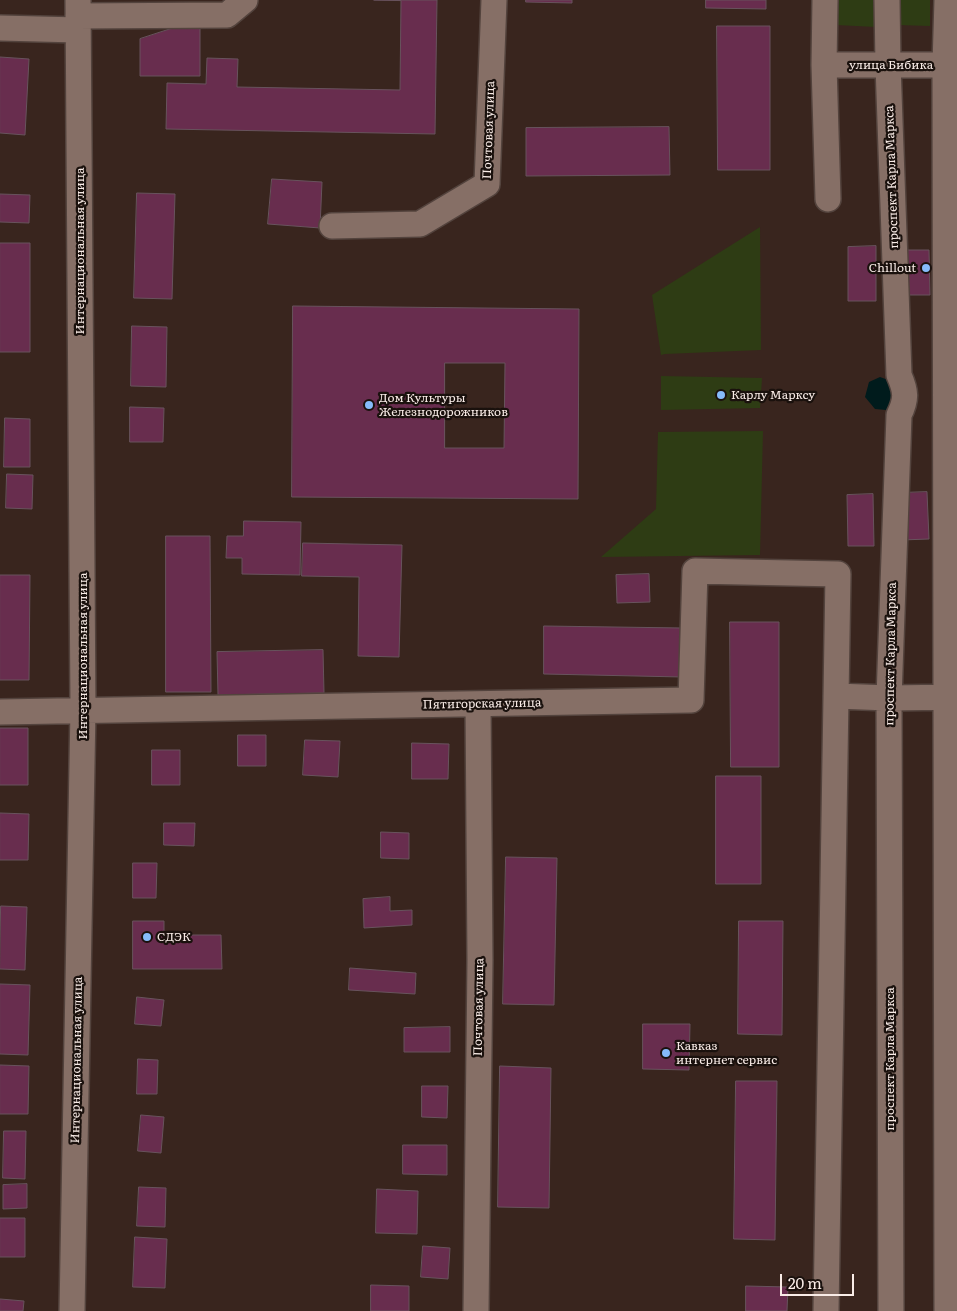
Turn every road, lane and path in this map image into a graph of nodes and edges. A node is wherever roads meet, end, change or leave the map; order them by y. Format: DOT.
graph roads {
  1 [pos="245,0"];
  2 [pos="494,0"];
  3 [pos="825,0"];
  4 [pos="887,0"];
  5 [pos="947,0"];
  6 [pos="78,15"];
  7 [pos="0,28"];
  8 [pos="824,65"];
  9 [pos="888,65"];
  10 [pos="951,65"];
  11 [pos="828,199"];
  12 [pos="332,226"];
  13 [pos="836,696"];
  14 [pos="952,697"];
  15 [pos="889,698"];
  16 [pos="478,704"];
  17 [pos="83,710"];
  18 [pos="0,712"];
  19 [pos="952,1052"];
  20 [pos="72,1311"];
  21 [pos="476,1311"];
  22 [pos="826,1311"];
  23 [pos="891,1311"];
  24 [pos="948,1311"];
  1 -- 6 [label="street"];
  2 -- 12 [label="street, Почтовая улица"];
  3 -- 8 [label="street"];
  4 -- 9 [label="street, проспект Карла Маркса"];
  5 -- 10 [label="street"];
  6 -- 7 [label="street"];
  6 -- 17 [label="street, Интернациональная улица"];
  8 -- 9 [label="street, улица Бибика"];
  8 -- 11 [label="street"];
  9 -- 10 [label="street, улица Бибика"];
  9 -- 15 [label="street, проспект Карла Маркса"];
  10 -- 14 [label="street"];
  13 -- 15 [label="street"];
  13 -- 16 [label="street, Пятигорская улица"];
  13 -- 22 [label="street"];
  14 -- 15 [label="street"];
  14 -- 19 [label="street"];
  15 -- 23 [label="street, проспект Карла Маркса"];
  16 -- 17 [label="street, Пятигорская улица"];
  16 -- 21 [label="street, Почтовая улица"];
  17 -- 18 [label="street, Пятигорская улица"];
  17 -- 20 [label="street, Интернациональная улица"];
  19 -- 24 [label="street"];
}
